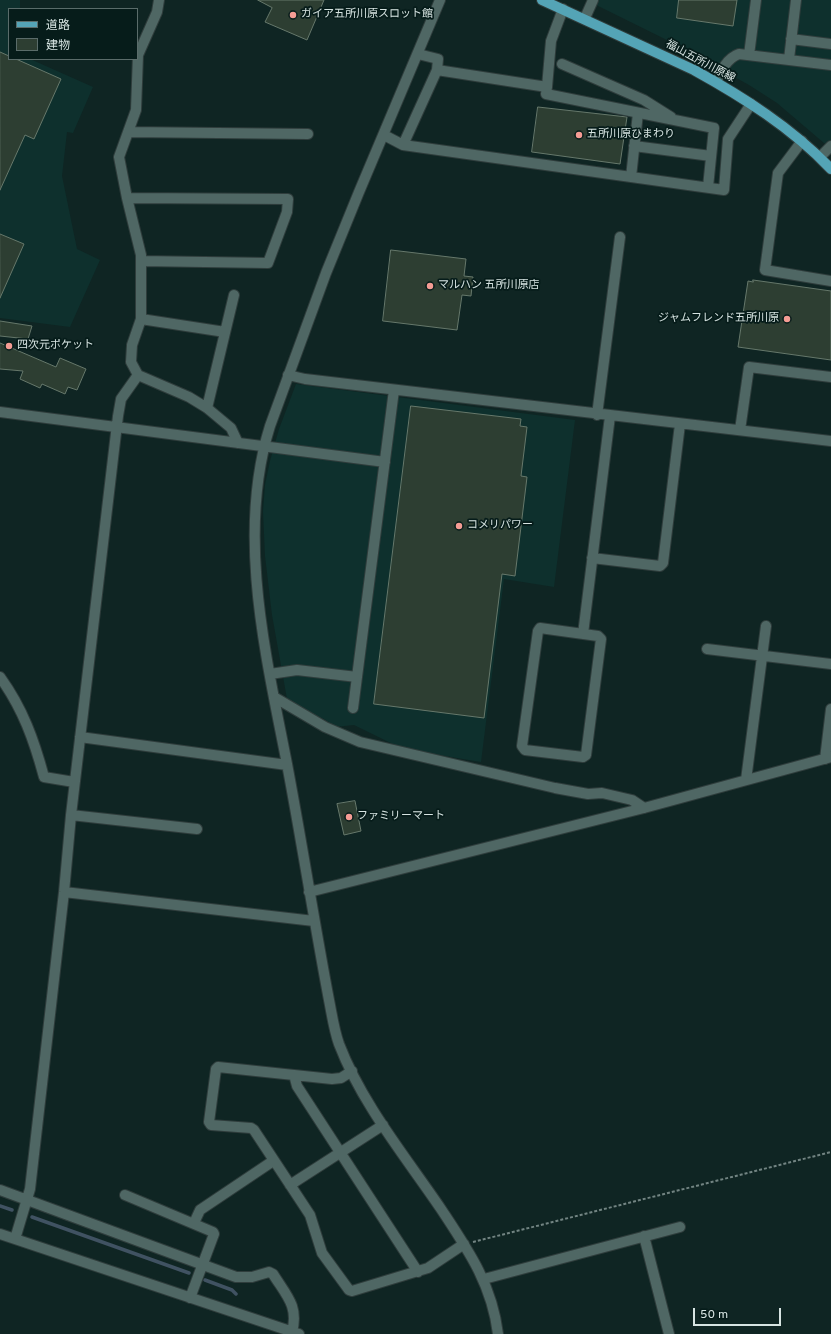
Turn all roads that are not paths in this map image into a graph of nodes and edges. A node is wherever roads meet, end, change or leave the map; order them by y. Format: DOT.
graph roads {
  1 [pos="159,0"];
  2 [pos="440,0"];
  3 [pos="542,0"];
  4 [pos="593,0"];
  5 [pos="756,0"];
  6 [pos="796,0"];
  7 [pos="563,9"];
  8 [pos="585,18"];
  9 [pos="792,39"];
  10 [pos="831,44"];
  11 [pos="418,54"];
  12 [pos="138,55"];
  13 [pos="749,55"];
  14 [pos="789,59"];
  15 [pos="138,60"];
  16 [pos="562,64"];
  17 [pos="831,65"];
  18 [pos="437,70"];
  19 [pos="716,82"];
  20 [pos="546,87"];
  21 [pos="751,104"];
  22 [pos="638,113"];
  23 [pos="677,121"];
  24 [pos="128,132"];
  25 [pos="308,134"];
  26 [pos="384,135"];
  27 [pos="802,141"];
  28 [pos="403,145"];
  29 [pos="634,146"];
  30 [pos="831,146"];
  31 [pos="711,156"];
  32 [pos="820,157"];
  33 [pos="831,169"];
  34 [pos="631,177"];
  35 [pos="708,187"];
  36 [pos="127,198"];
  37 [pos="620,237"];
  38 [pos="141,261"];
  39 [pos="831,281"];
  40 [pos="234,295"];
  41 [pos="141,319"];
  42 [pos="225,332"];
  43 [pos="138,375"];
  44 [pos="288,375"];
  45 [pos="831,377"];
  46 [pos="394,390"];
  47 [pos="207,408"];
  48 [pos="0,412"];
  49 [pos="597,414"];
  50 [pos="610,416"];
  51 [pos="680,424"];
  52 [pos="117,428"];
  53 [pos="740,430"];
  54 [pos="831,441"];
  55 [pos="238,443"];
  56 [pos="264,446"];
  57 [pos="384,462"];
  58 [pos="592,558"];
  59 [pos="766,626"];
  60 [pos="583,634"];
  61 [pos="707,649"];
  62 [pos="761,656"];
  63 [pos="831,664"];
  64 [pos="270,674"];
  65 [pos="0,677"];
  66 [pos="357,677"];
  67 [pos="274,697"];
  68 [pos="353,708"];
  69 [pos="831,709"];
  70 [pos="80,737"];
  71 [pos="828,758"];
  72 [pos="287,765"];
  73 [pos="746,780"];
  74 [pos="74,782"];
  75 [pos="644,808"];
  76 [pos="71,815"];
  77 [pos="197,829"];
  78 [pos="64,892"];
  79 [pos="309,892"];
  80 [pos="314,921"];
  81 [pos="352,1071"];
  82 [pos="294,1075"];
  83 [pos="383,1125"];
  84 [pos="340,1153"];
  85 [pos="273,1161"];
  86 [pos="290,1185"];
  87 [pos="0,1190"];
  88 [pos="125,1195"];
  89 [pos="28,1200"];
  90 [pos="194,1223"];
  91 [pos="680,1227"];
  92 [pos="0,1234"];
  93 [pos="644,1236"];
  94 [pos="15,1239"];
  95 [pos="464,1244"];
  96 [pos="202,1264"];
  97 [pos="418,1272"];
  98 [pos="484,1279"];
  99 [pos="190,1298"];
  100 [pos="295,1333"];
  101 [pos="498,1334"];
  102 [pos="668,1334"];
  1 -- 12 [label="street"];
  2 -- 11 [label="street"];
  3 -- 7 [label="main road, 福山五所川原線"];
  4 -- 8 [label="street"];
  5 -- 13 [label="street"];
  6 -- 9 [label="street"];
  7 -- 8 [label="main road, 福山五所川原線"];
  7 -- 20 [label="street"];
  8 -- 19 [label="main road, 福山五所川原線"];
  9 -- 10 [label="street"];
  9 -- 14 [label="street"];
  11 -- 18 [label="street"];
  11 -- 26 [label="street"];
  13 -- 14 [label="street"];
  13 -- 19 [label="street"];
  14 -- 17 [label="street"];
  15 -- 24 [label="street"];
  16 -- 23 [label="street"];
  18 -- 20 [label="street"];
  18 -- 28 [label="street"];
  19 -- 21 [label="main road, 福山五所川原線"];
  20 -- 22 [label="street"];
  21 -- 27 [label="main road, 福山五所川原線"];
  21 -- 35 [label="street"];
  22 -- 23 [label="street"];
  22 -- 29 [label="street"];
  23 -- 31 [label="street"];
  24 -- 25 [label="street"];
  24 -- 36 [label="street"];
  26 -- 28 [label="street"];
  26 -- 44 [label="street"];
  27 -- 32 [label="main road, 福山五所川原線"];
  27 -- 39 [label="street"];
  28 -- 34 [label="street"];
  29 -- 31 [label="street"];
  29 -- 34 [label="street"];
  30 -- 32 [label="street"];
  31 -- 35 [label="street"];
  32 -- 33 [label="main road, 福山五所川原線"];
  34 -- 35 [label="street"];
  36 -- 38 [label="street"];
  36 -- 38 [label="street"];
  37 -- 49 [label="street"];
  38 -- 41 [label="street"];
  40 -- 42 [label="street"];
  41 -- 42 [label="street"];
  41 -- 43 [label="street"];
  42 -- 47 [label="street"];
  43 -- 47 [label="street"];
  43 -- 52 [label="street"];
  44 -- 46 [label="street"];
  44 -- 56 [label="street"];
  45 -- 53 [label="street"];
  46 -- 49 [label="street"];
  46 -- 57 [label="street"];
  47 -- 55 [label="street"];
  48 -- 52 [label="street"];
  49 -- 50 [label="street"];
  50 -- 51 [label="street"];
  50 -- 58 [label="street"];
  51 -- 53 [label="street"];
  51 -- 58 [label="street"];
  52 -- 55 [label="street"];
  52 -- 70 [label="street"];
  53 -- 54 [label="street"];
  55 -- 56 [label="street"];
  56 -- 57 [label="street"];
  56 -- 64 [label="street"];
  57 -- 66 [label="street"];
  58 -- 60 [label="street"];
  59 -- 62 [label="street"];
  60 -- 60 [label="street"];
  61 -- 62 [label="street"];
  62 -- 63 [label="street"];
  62 -- 73 [label="street"];
  64 -- 66 [label="street"];
  64 -- 67 [label="street"];
  65 -- 74 [label="street"];
  66 -- 68 [label="street"];
  67 -- 72 [label="street"];
  67 -- 75 [label="street"];
  69 -- 71 [label="street"];
  70 -- 72 [label="street"];
  70 -- 74 [label="street"];
  71 -- 73 [label="street"];
  72 -- 79 [label="street"];
  73 -- 75 [label="street"];
  74 -- 76 [label="street"];
  75 -- 79 [label="street"];
  76 -- 77 [label="street"];
  76 -- 78 [label="street"];
  78 -- 80 [label="street"];
  78 -- 89 [label="street"];
  79 -- 80 [label="street"];
  80 -- 81 [label="street"];
  81 -- 82 [label="street"];
  81 -- 83 [label="street"];
  82 -- 84 [label="street"];
  82 -- 85 [label="street"];
  83 -- 84 [label="street"];
  83 -- 95 [label="street"];
  84 -- 86 [label="street"];
  84 -- 97 [label="street"];
  85 -- 86 [label="street"];
  85 -- 90 [label="street"];
  86 -- 97 [label="street"];
  87 -- 89 [label="street"];
  88 -- 90 [label="street"];
  89 -- 94 [label="street"];
  89 -- 96 [label="street"];
  90 -- 96 [label="street"];
  91 -- 93 [label="street"];
  92 -- 94 [label="street"];
  93 -- 98 [label="street"];
  93 -- 102 [label="street"];
  94 -- 99 [label="street"];
  95 -- 97 [label="street"];
  95 -- 98 [label="street"];
  96 -- 99 [label="street"];
  96 -- 100 [label="street"];
  98 -- 101 [label="street"];
  99 -- 100 [label="street"];
}
